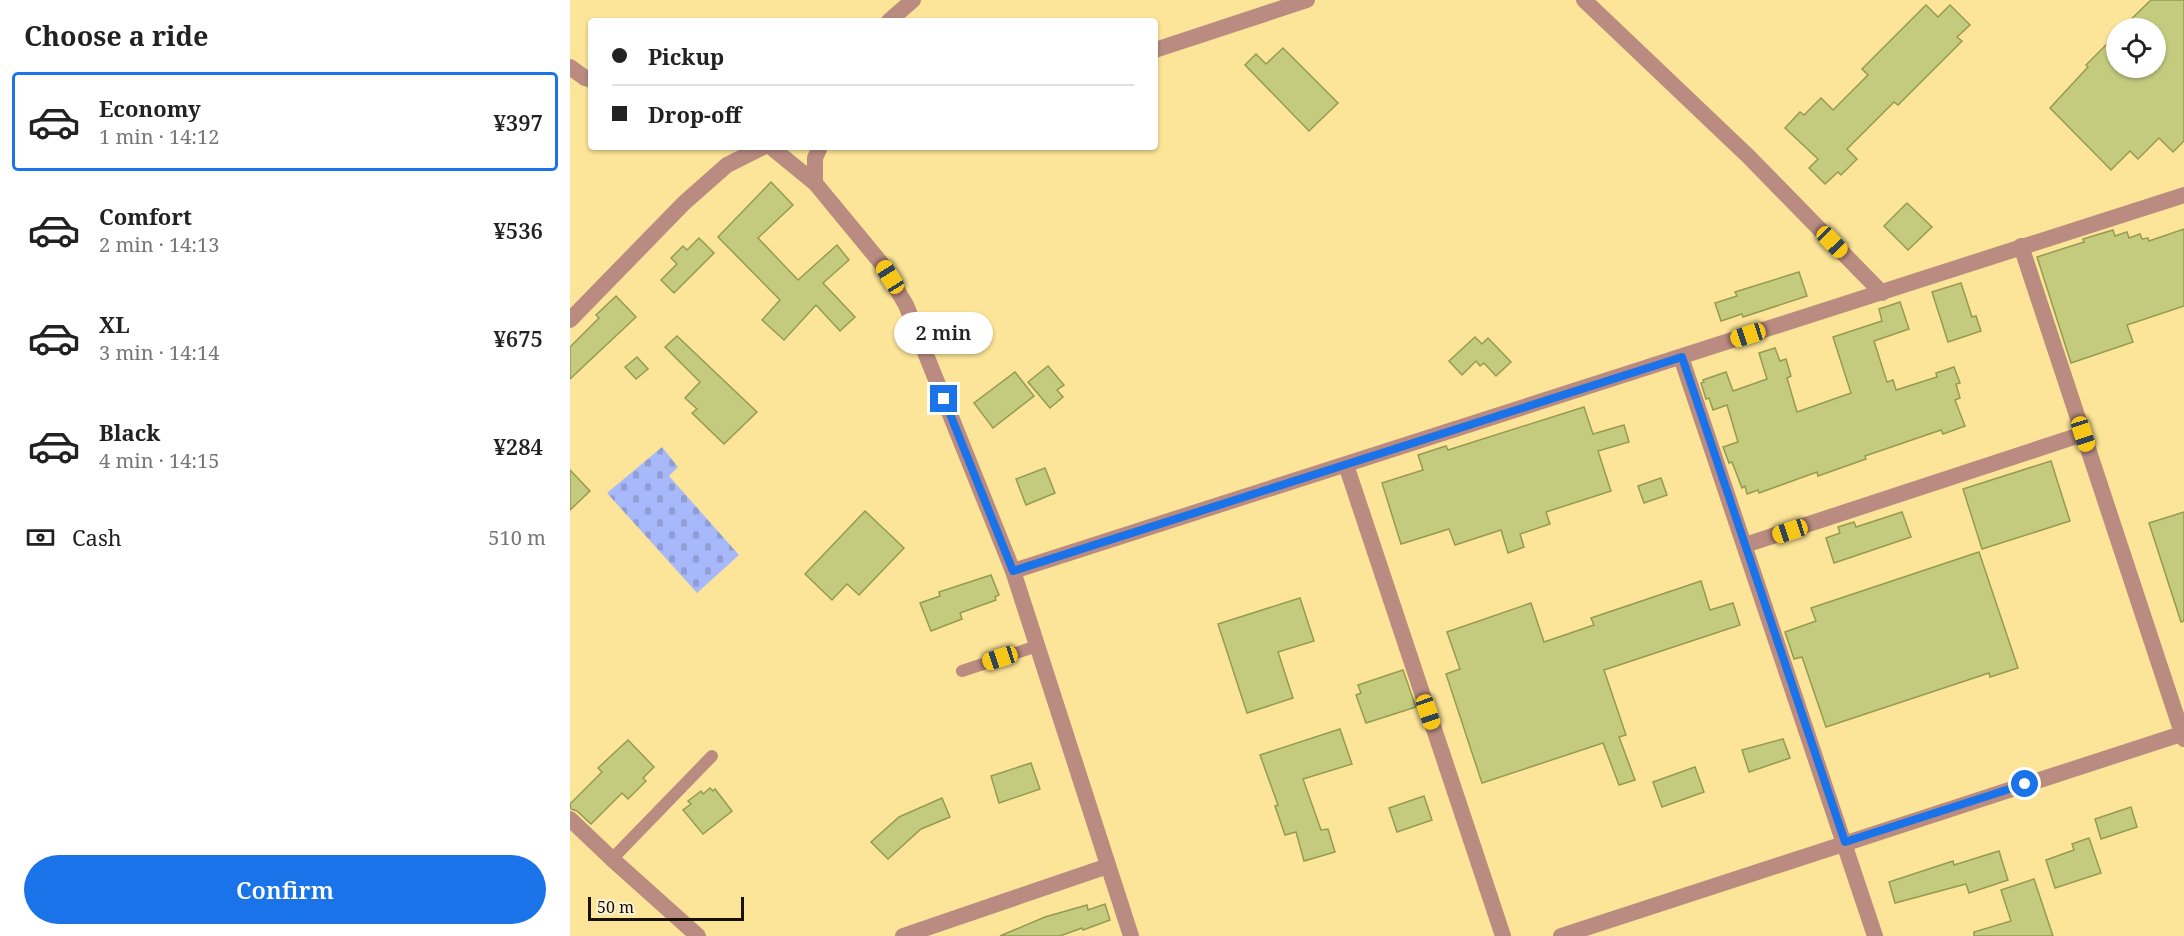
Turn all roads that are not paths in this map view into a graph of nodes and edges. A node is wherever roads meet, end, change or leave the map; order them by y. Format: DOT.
graph roads {
  1 [pos="913,0"];
  2 [pos="1308,0"];
  3 [pos="1584,0"];
  4 [pos="892,18"];
  5 [pos="1158,49"];
  6 [pos="570,67"];
  7 [pos="588,79"];
  8 [pos="757,150"];
  9 [pos="775,150"];
  10 [pos="819,150"];
  11 [pos="815,183"];
  12 [pos="2184,195"];
  13 [pos="2022,246"];
  14 [pos="1882,293"];
  15 [pos="570,320"];
  16 [pos="1682,357"];
  17 [pos="2083,434"];
  18 [pos="1346,465"];
  19 [pos="1745,545"];
  20 [pos="1013,571"];
  21 [pos="1037,646"];
  22 [pos="962,671"];
  23 [pos="2183,735"];
  24 [pos="712,756"];
  25 [pos="570,819"];
  26 [pos="1845,842"];
  27 [pos="612,859"];
  28 [pos="1108,867"];
  29 [pos="698,936"];
  30 [pos="903,936"];
  31 [pos="1131,936"];
  32 [pos="1503,936"];
  33 [pos="1561,936"];
  34 [pos="1875,936"];
  1 -- 4 [label="street"];
  2 -- 5 [label="street"];
  3 -- 14 [label="street"];
  6 -- 7 [label="street"];
  8 -- 15 [label="street"];
  9 -- 11 [label="street"];
  10 -- 11 [label="street"];
  11 -- 20 [label="street"];
  12 -- 13 [label="street"];
  13 -- 14 [label="street"];
  13 -- 17 [label="street"];
  14 -- 16 [label="street"];
  16 -- 18 [label="street"];
  16 -- 19 [label="street"];
  17 -- 19 [label="street"];
  17 -- 23 [label="street"];
  18 -- 20 [label="street"];
  18 -- 32 [label="street"];
  19 -- 26 [label="street"];
  20 -- 21 [label="street"];
  21 -- 22 [label="lane"];
  21 -- 28 [label="street"];
  23 -- 26 [label="street"];
  24 -- 27 [label="lane"];
  25 -- 27 [label="street"];
  26 -- 33 [label="street"];
  26 -- 34 [label="street"];
  27 -- 29 [label="street"];
  28 -- 30 [label="street"];
  28 -- 31 [label="street"];
}
